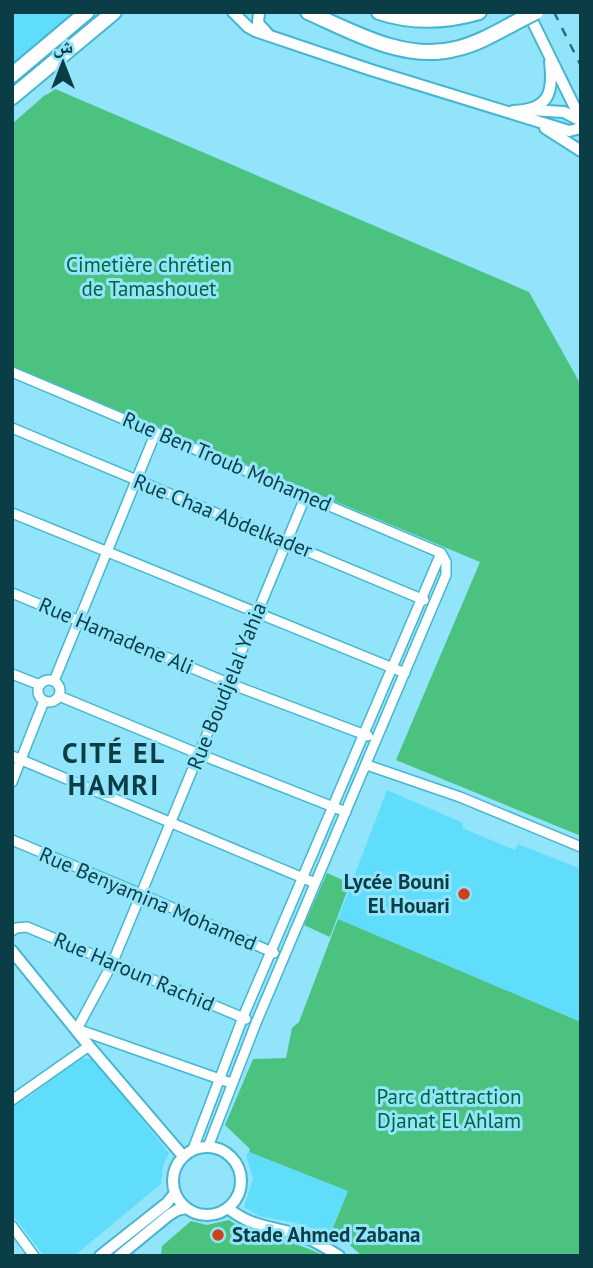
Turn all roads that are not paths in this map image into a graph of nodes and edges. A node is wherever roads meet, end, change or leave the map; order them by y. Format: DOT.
graph roads {
  1 [pos="87,12"];
  2 [pos="114,12"];
  3 [pos="233,12"];
  4 [pos="259,12"];
  5 [pos="308,12"];
  6 [pos="379,12"];
  7 [pos="479,12"];
  8 [pos="536,12"];
  9 [pos="524,16"];
  10 [pos="423,17"];
  11 [pos="270,35"];
  12 [pos="548,51"];
  13 [pos="12,75"];
  14 [pos="12,97"];
  15 [pos="523,110"];
  16 [pos="507,111"];
  17 [pos="581,121"];
  18 [pos="581,128"];
  19 [pos="581,151"];
  20 [pos="12,372"];
  21 [pos="12,428"];
  22 [pos="156,432"];
  23 [pos="136,480"];
  24 [pos="306,495"];
  25 [pos="12,513"];
  26 [pos="286,542"];
  27 [pos="106,552"];
  28 [pos="441,553"];
  29 [pos="12,593"];
  30 [pos="421,599"];
  31 [pos="435,604"];
  32 [pos="257,613"];
  33 [pos="79,620"];
  34 [pos="393,668"];
  35 [pos="405,673"];
  36 [pos="12,674"];
  37 [pos="54,681"];
  38 [pos="228,683"];
  39 [pos="40,685"];
  40 [pos="59,696"];
  41 [pos="44,701"];
  42 [pos="364,735"];
  43 [pos="377,740"];
  44 [pos="199,754"];
  45 [pos="17,758"];
  46 [pos="367,765"];
  47 [pos="12,782"];
  48 [pos="332,806"];
  49 [pos="346,812"];
  50 [pos="170,824"];
  51 [pos="12,840"];
  52 [pos="581,847"];
  53 [pos="302,878"];
  54 [pos="315,883"];
  55 [pos="141,894"];
  56 [pos="12,931"];
  57 [pos="12,951"];
  58 [pos="271,951"];
  59 [pos="284,957"];
  60 [pos="112,964"];
  61 [pos="243,1017"];
  62 [pos="256,1023"];
  63 [pos="77,1029"];
  64 [pos="89,1046"];
  65 [pos="219,1079"];
  66 [pos="231,1083"];
  67 [pos="14,1096"];
  68 [pos="208,1147"];
  69 [pos="193,1149"];
  70 [pos="183,1156"];
  71 [pos="175,1193"];
  72 [pos="186,1208"];
  73 [pos="228,1208"];
  74 [pos="12,1226"];
  75 [pos="34,1256"];
  76 [pos="100,1256"];
  77 [pos="120,1256"];
  78 [pos="339,1256"];
  1 -- 13 [label="main road"];
  2 -- 14 [label="main road"];
  3 -- 11 [label="street"];
  4 -- 11 [label="street"];
  5 -- 9 [label="main road"];
  6 -- 10 [label="main road"];
  7 -- 10 [label="main road"];
  8 -- 9 [label="main road, bridge"];
  9 -- 12 [label="street"];
  11 -- 16 [label="street"];
  12 -- 15 [label="street"];
  12 -- 17 [label="street"];
  15 -- 16 [label="street"];
  15 -- 17 [label="street"];
  16 -- 18 [label="street"];
  16 -- 19 [label="street"];
  20 -- 22 [label="street, Rue Ben Troub Mohamed"];
  21 -- 23 [label="street, Rue Chaa Abdelkader"];
  22 -- 23 [label="street"];
  22 -- 24 [label="street, Rue Ben Troub Mohamed"];
  23 -- 26 [label="street, Rue Chaa Abdelkader"];
  23 -- 27 [label="street"];
  24 -- 26 [label="street, Rue Boudjelal Yahia"];
  24 -- 28 [label="street, Rue Ben Troub Mohamed"];
  25 -- 27 [label="street"];
  26 -- 30 [label="street, Rue Chaa Abdelkader"];
  26 -- 32 [label="street, Rue Boudjelal Yahia"];
  27 -- 32 [label="street"];
  27 -- 33 [label="street"];
  28 -- 30 [label="street"];
  28 -- 31 [label="street"];
  29 -- 33 [label="street, Rue Hamadene Ali"];
  30 -- 31 [label="street, Rue Chaa Abdelkader"];
  30 -- 34 [label="street"];
  31 -- 35 [label="street"];
  32 -- 34 [label="street"];
  32 -- 38 [label="street, Rue Boudjelal Yahia"];
  33 -- 37 [label="street"];
  33 -- 38 [label="street, Rue Hamadene Ali"];
  34 -- 35 [label="street"];
  34 -- 42 [label="street"];
  35 -- 43 [label="street"];
  36 -- 39 [label="street"];
  37 -- 39 [label="street"];
  37 -- 40 [label="street"];
  38 -- 42 [label="street, Rue Hamadene Ali"];
  38 -- 44 [label="street, Rue Boudjelal Yahia"];
  39 -- 41 [label="street"];
  40 -- 41 [label="street"];
  40 -- 44 [label="street"];
  41 -- 45 [label="street"];
  42 -- 43 [label="street, Rue Hamadene Ali"];
  42 -- 48 [label="street"];
  43 -- 46 [label="street"];
  44 -- 48 [label="street"];
  44 -- 50 [label="street, Rue Boudjelal Yahia"];
  45 -- 47 [label="street"];
  45 -- 50 [label="street"];
  46 -- 49 [label="street"];
  46 -- 52 [label="street"];
  48 -- 49 [label="street"];
  48 -- 53 [label="street"];
  49 -- 54 [label="street"];
  50 -- 53 [label="street"];
  50 -- 55 [label="street, Rue Boudjelal Yahia"];
  51 -- 55 [label="street, Rue Benyamina Mohamed"];
  53 -- 54 [label="street"];
  53 -- 58 [label="street"];
  54 -- 59 [label="street"];
  55 -- 58 [label="street, Rue Benyamina Mohamed"];
  55 -- 60 [label="street, Rue Boudjelal Yahia"];
  56 -- 60 [label="street, Rue Haroun Rachid"];
  57 -- 63 [label="street"];
  58 -- 59 [label="street, Rue Benyamina Mohamed"];
  58 -- 61 [label="street"];
  59 -- 62 [label="street"];
  60 -- 61 [label="street, Rue Haroun Rachid"];
  60 -- 63 [label="street, Rue Boudjelal Yahia"];
  61 -- 62 [label="street, Rue Haroun Rachid"];
  61 -- 65 [label="street"];
  62 -- 66 [label="street"];
  63 -- 64 [label="street"];
  63 -- 65 [label="street"];
  64 -- 67 [label="street"];
  64 -- 70 [label="street"];
  65 -- 66 [label="street"];
  65 -- 69 [label="street"];
  66 -- 68 [label="street"];
  68 -- 69 [label="street"];
  68 -- 73 [label="street"];
  69 -- 70 [label="street"];
  70 -- 71 [label="street"];
  71 -- 72 [label="street"];
  71 -- 76 [label="street"];
  72 -- 73 [label="street"];
  72 -- 77 [label="street"];
  73 -- 78 [label="street"];
  74 -- 75 [label="street"];
}
